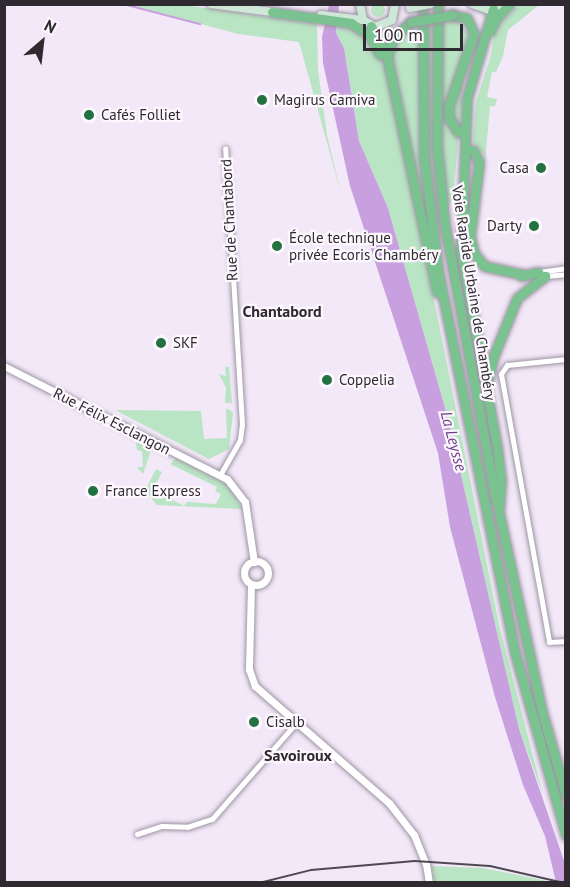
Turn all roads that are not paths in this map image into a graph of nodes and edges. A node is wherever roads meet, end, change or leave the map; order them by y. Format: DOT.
graph roads {
  1 [pos="211,4"];
  2 [pos="360,4"];
  3 [pos="395,4"];
  4 [pos="423,4"];
  5 [pos="431,4"];
  6 [pos="438,4"];
  7 [pos="510,4"];
  8 [pos="484,6"];
  9 [pos="272,12"];
  10 [pos="395,16"];
  11 [pos="352,20"];
  12 [pos="367,23"];
  13 [pos="387,57"];
  14 [pos="390,77"];
  15 [pos="470,86"];
  16 [pos="458,132"];
  17 [pos="225,149"];
  18 [pos="472,150"];
  19 [pos="460,222"];
  20 [pos="566,268"];
  21 [pos="484,269"];
  22 [pos="542,274"];
  23 [pos="566,274"];
  24 [pos="451,347"];
  25 [pos="566,359"];
  26 [pos="4,366"];
  27 [pos="486,387"];
  28 [pos="220,475"];
  29 [pos="498,513"];
  30 [pos="254,562"];
  31 [pos="251,585"];
  32 [pos="566,641"];
  33 [pos="296,723"];
  34 [pos="566,795"];
  35 [pos="137,834"];
  36 [pos="566,836"];
  37 [pos="429,882"];
  1 -- 9 [label="main road"];
  2 -- 12 [label="main road"];
  3 -- 10 [label="main road"];
  4 -- 24 [label="highway, Voie Rapide Urbaine de Chambéry"];
  5 -- 10 [label="main road, bridge"];
  6 -- 29 [label="highway, Voie Rapide Urbaine de Chambéry"];
  7 -- 15 [label="highway"];
  8 -- 15 [label="highway"];
  9 -- 11 [label="highway"];
  10 -- 12 [label="main road"];
  11 -- 12 [label="main road"];
  11 -- 14 [label="highway"];
  12 -- 13 [label="highway"];
  13 -- 14 [label="highway"];
  13 -- 16 [label="highway, bridge"];
  14 -- 24 [label="highway"];
  15 -- 19 [label="highway"];
  17 -- 28 [label="street, Rue de Chantabord"];
  18 -- 21 [label="highway"];
  19 -- 21 [label="highway"];
  19 -- 27 [label="highway"];
  20 -- 22 [label="street"];
  21 -- 22 [label="highway"];
  22 -- 23 [label="street"];
  22 -- 27 [label="highway"];
  24 -- 36 [label="highway, Voie Rapide Urbaine de Chambéry"];
  25 -- 32 [label="street"];
  26 -- 28 [label="street, Rue Félix Esclangon"];
  27 -- 29 [label="highway"];
  28 -- 30 [label="street"];
  29 -- 34 [label="highway, Voie Rapide Urbaine de Chambéry"];
  30 -- 31 [label="street"];
  30 -- 31 [label="street"];
  31 -- 33 [label="street"];
  33 -- 35 [label="street"];
  33 -- 37 [label="street"];
}
